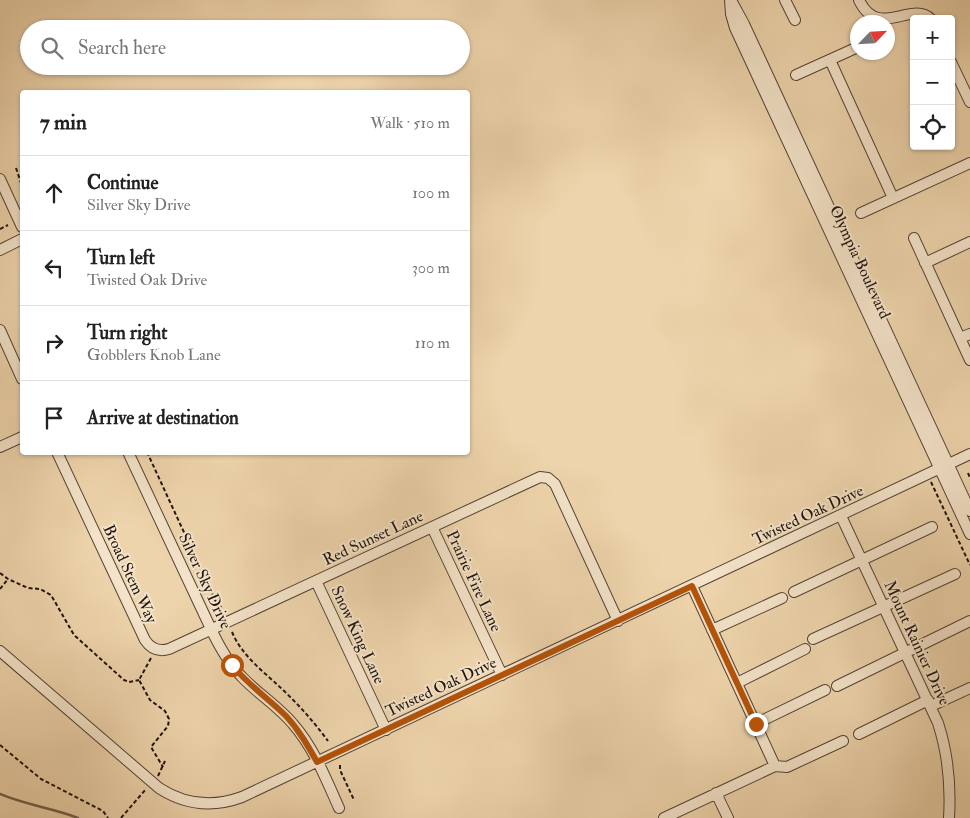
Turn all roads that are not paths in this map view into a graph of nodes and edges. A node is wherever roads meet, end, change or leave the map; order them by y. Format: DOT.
graph roads {
  1 [pos="730,0"];
  2 [pos="859,0"];
  3 [pos="787,1"];
  4 [pos="918,3"];
  5 [pos="899,6"];
  6 [pos="870,15"];
  7 [pos="880,15"];
  8 [pos="929,15"];
  9 [pos="795,20"];
  10 [pos="850,51"];
  11 [pos="830,60"];
  12 [pos="955,70"];
  13 [pos="796,75"];
  14 [pos="970,102"];
  15 [pos="970,163"];
  16 [pos="0,179"];
  17 [pos="894,198"];
  18 [pos="860,213"];
  19 [pos="20,223"];
  20 [pos="914,238"];
  21 [pos="20,240"];
  22 [pos="970,242"];
  23 [pos="0,250"];
  24 [pos="925,263"];
  25 [pos="0,330"];
  26 [pos="970,334"];
  27 [pos="960,338"];
  28 [pos="970,360"];
  29 [pos="20,375"];
  30 [pos="20,437"];
  31 [pos="0,447"];
  32 [pos="970,454"];
  33 [pos="58,455"];
  34 [pos="129,455"];
  35 [pos="944,467"];
  36 [pos="970,511"];
  37 [pos="841,516"];
  38 [pos="432,527"];
  39 [pos="932,528"];
  40 [pos="970,534"];
  41 [pos="862,560"];
  42 [pos="955,574"];
  43 [pos="316,581"];
  44 [pos="692,586"];
  45 [pos="794,592"];
  46 [pos="782,598"];
  47 [pos="884,606"];
  48 [pos="618,621"];
  49 [pos="970,621"];
  50 [pos="211,629"];
  51 [pos="712,630"];
  52 [pos="813,639"];
  53 [pos="805,649"];
  54 [pos="0,651"];
  55 [pos="906,653"];
  56 [pos="502,675"];
  57 [pos="736,682"];
  58 [pos="837,686"];
  59 [pos="970,688"];
  60 [pos="825,690"];
  61 [pos="930,703"];
  62 [pos="756,724"];
  63 [pos="386,730"];
  64 [pos="859,734"];
  65 [pos="843,741"];
  66 [pos="317,762"];
  67 [pos="775,766"];
  68 [pos="716,794"];
  69 [pos="339,808"];
  70 [pos="669,817"];
  71 [pos="728,818"];
  72 [pos="949,818"];
  1 -- 35 [label="street, Olympia Boulevard"];
  2 -- 6 [label="street"];
  3 -- 9 [label="street"];
  4 -- 8 [label="street"];
  5 -- 7 [label="street"];
  10 -- 11 [label="street"];
  11 -- 13 [label="street"];
  11 -- 17 [label="street"];
  12 -- 14 [label="street"];
  15 -- 17 [label="street"];
  16 -- 19 [label="street"];
  17 -- 18 [label="street"];
  20 -- 24 [label="street"];
  21 -- 23 [label="street"];
  22 -- 24 [label="street"];
  24 -- 27 [label="street"];
  25 -- 29 [label="street"];
  26 -- 27 [label="street"];
  27 -- 28 [label="street"];
  30 -- 31 [label="street"];
  32 -- 35 [label="street, Twisted Oak Drive"];
  33 -- 50 [label="street, Broad Stem Way"];
  34 -- 50 [label="street, Silver Sky Drive"];
  35 -- 36 [label="street, Olympia Boulevard"];
  35 -- 37 [label="street, Twisted Oak Drive"];
  35 -- 40 [label="street, Olympia Boulevard"];
  37 -- 41 [label="street, Mount Rainier Drive"];
  37 -- 44 [label="street, Twisted Oak Drive"];
  38 -- 43 [label="street, Red Sunset Lane"];
  38 -- 48 [label="street, Red Sunset Lane"];
  38 -- 56 [label="street, Prairie Fire Lane"];
  39 -- 41 [label="street"];
  41 -- 45 [label="street"];
  41 -- 47 [label="street, Mount Rainier Drive"];
  42 -- 47 [label="street"];
  43 -- 50 [label="street, Red Sunset Lane"];
  43 -- 63 [label="street, Snow King Lane"];
  44 -- 48 [label="street, Twisted Oak Drive"];
  44 -- 51 [label="street"];
  46 -- 51 [label="street"];
  47 -- 52 [label="street"];
  47 -- 55 [label="street, Mount Rainier Drive"];
  48 -- 56 [label="street, Twisted Oak Drive"];
  49 -- 55 [label="street"];
  50 -- 66 [label="street, Silver Sky Drive"];
  51 -- 57 [label="street"];
  53 -- 57 [label="street"];
  54 -- 66 [label="street, Twisted Oak Drive"];
  55 -- 58 [label="street"];
  55 -- 61 [label="street, Mount Rainier Drive"];
  56 -- 63 [label="street, Twisted Oak Drive"];
  57 -- 62 [label="street"];
  59 -- 61 [label="street"];
  60 -- 62 [label="street"];
  61 -- 64 [label="street"];
  61 -- 72 [label="street, Mount Rainier Drive"];
  62 -- 67 [label="street"];
  63 -- 66 [label="street, Twisted Oak Drive"];
  65 -- 67 [label="street"];
  66 -- 69 [label="street, Silver Sky Drive"];
  67 -- 68 [label="street"];
  68 -- 70 [label="street"];
  68 -- 71 [label="street"];
}
